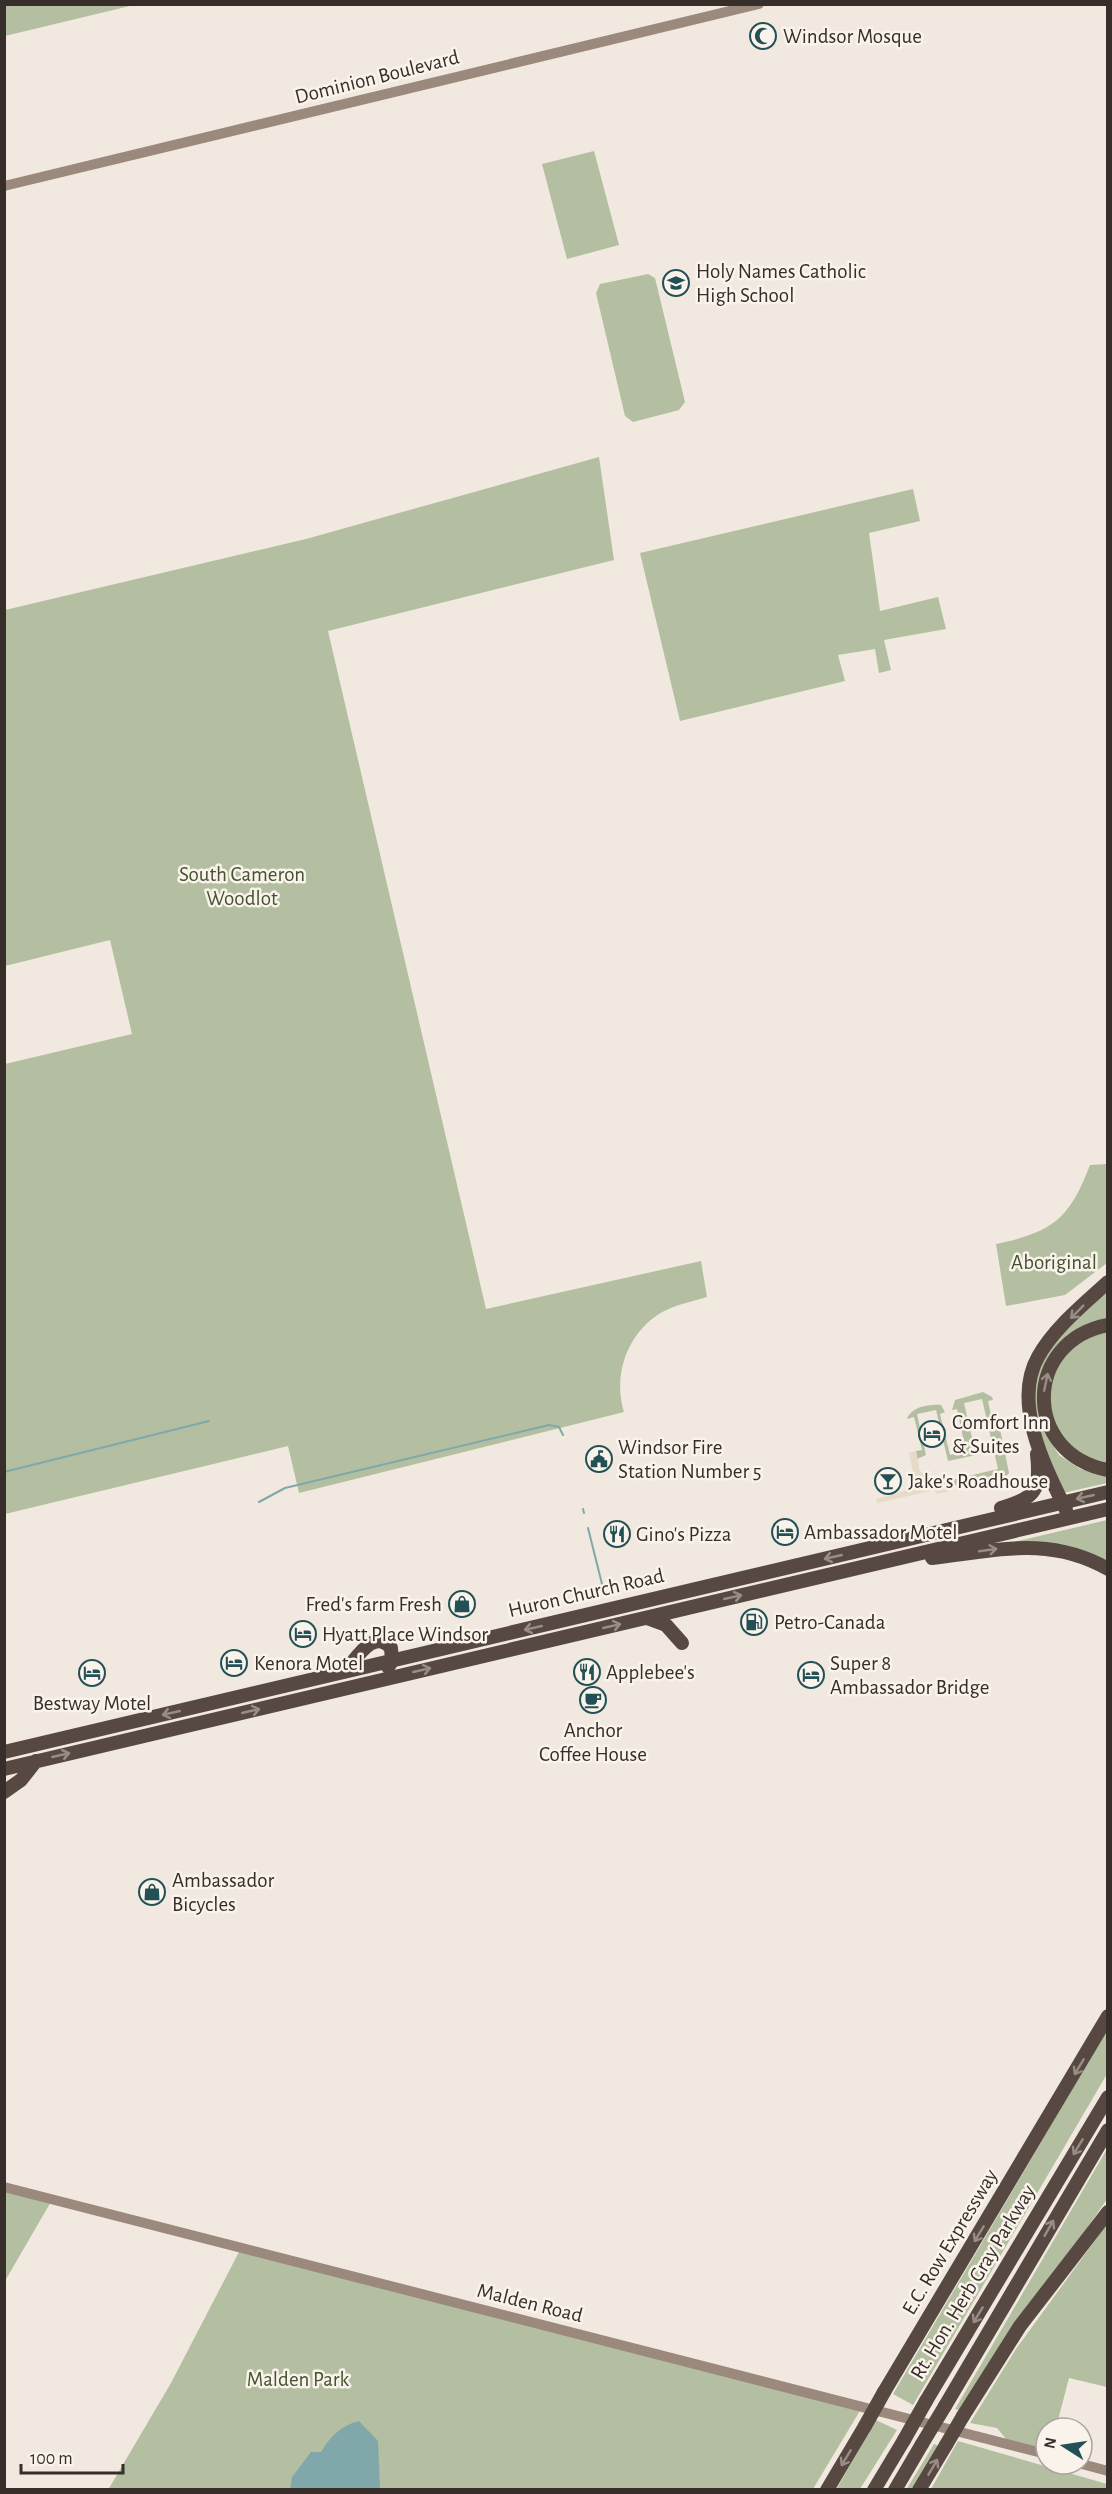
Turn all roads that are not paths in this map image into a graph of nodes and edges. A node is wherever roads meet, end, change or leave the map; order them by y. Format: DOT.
graph roads {
  1 [pos="759,4"];
  2 [pos="4,186"];
  3 [pos="1107,1282"];
  4 [pos="1107,1325"];
  5 [pos="1034,1431"];
  6 [pos="1107,1470"];
  7 [pos="1107,1492"];
  8 [pos="1062,1503"];
  9 [pos="1107,1509"];
  10 [pos="1070,1518"];
  11 [pos="951,1529"];
  12 [pos="888,1561"];
  13 [pos="1107,1569"];
  14 [pos="647,1617"];
  15 [pos="682,1643"];
  16 [pos="392,1661"];
  17 [pos="344,1672"];
  18 [pos="365,1684"];
  19 [pos="4,1752"];
  20 [pos="36,1761"];
  21 [pos="4,1769"];
  22 [pos="4,1792"];
  23 [pos="1107,2016"];
  24 [pos="1107,2097"];
  25 [pos="1107,2130"];
  26 [pos="4,2187"];
  27 [pos="1107,2212"];
  28 [pos="1034,2451"];
  29 [pos="827,2490"];
  30 [pos="874,2490"];
  31 [pos="895,2490"];
  32 [pos="919,2490"];
  1 -- 2 [label="main road, Dominion Boulevard"];
  3 -- 5 [label="highway, one-way"];
  6 -- 4 [label="highway, one-way"];
  5 -- 8 [label="highway"];
  5 -- 11 [label="highway"];
  7 -- 8 [label="highway, Huron Church Road, one-way"];
  8 -- 10 [label="highway"];
  8 -- 11 [label="highway, Huron Church Road"];
  9 -- 10 [label="highway, Huron Church Road"];
  10 -- 12 [label="highway, Huron Church Road"];
  11 -- 16 [label="highway, Huron Church Road, one-way"];
  12 -- 13 [label="highway, one-way"];
  14 -- 12 [label="highway, Huron Church Road, one-way"];
  14 -- 15 [label="highway"];
  18 -- 14 [label="highway, Huron Church Road, one-way"];
  16 -- 17 [label="highway, Huron Church Road"];
  16 -- 17 [label="highway"];
  16 -- 18 [label="highway"];
  17 -- 19 [label="highway, Huron Church Road, one-way"];
  20 -- 18 [label="highway, Huron Church Road, one-way"];
  20 -- 21 [label="highway, Huron Church Road"];
  20 -- 22 [label="highway"];
  23 -- 29 [label="highway, E.C. Row Expressway, one-way, bridge"];
  24 -- 30 [label="highway, Rt. Hon. Herb Gray Parkway, one-way, bridge"];
  31 -- 25 [label="highway, Rt. Hon. Herb Gray Parkway, one-way, bridge"];
  26 -- 28 [label="main road, Malden Road"];
  32 -- 27 [label="highway, one-way, bridge"];
}
